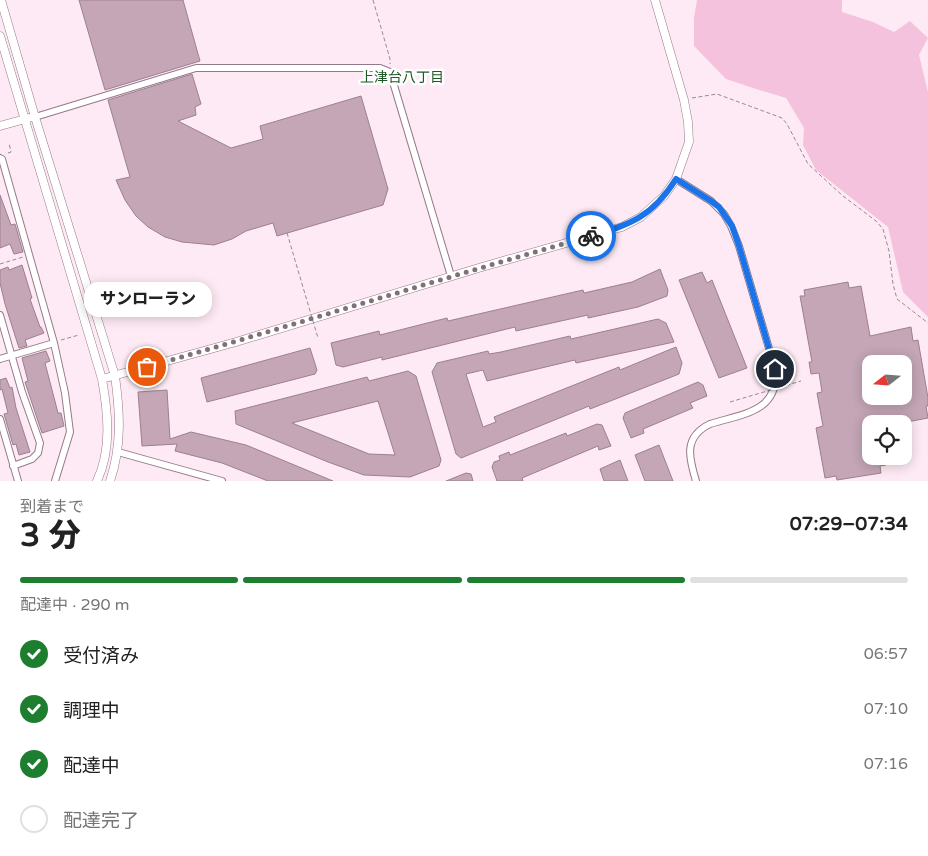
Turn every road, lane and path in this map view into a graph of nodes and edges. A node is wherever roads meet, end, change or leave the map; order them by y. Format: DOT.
graph roads {
  1 [pos="1,0"];
  2 [pos="373,0"];
  3 [pos="655,0"];
  4 [pos="0,36"];
  5 [pos="390,72"];
  6 [pos="684,100"];
  7 [pos="35,116"];
  8 [pos="24,119"];
  9 [pos="0,126"];
  10 [pos="9,143"];
  11 [pos="3,156"];
  12 [pos="676,179"];
  13 [pos="287,233"];
  14 [pos="29,255"];
  15 [pos="0,264"];
  16 [pos="451,276"];
  17 [pos="0,315"];
  18 [pos="928,323"];
  19 [pos="79,335"];
  20 [pos="318,338"];
  21 [pos="54,343"];
  22 [pos="12,356"];
  23 [pos="0,359"];
  24 [pos="114,376"];
  25 [pos="102,379"];
  26 [pos="801,380"];
  27 [pos="730,402"];
  28 [pos="0,419"];
  29 [pos="118,452"];
  30 [pos="14,466"];
  31 [pos="18,481"];
  32 [pos="55,481"];
  33 [pos="97,481"];
  34 [pos="110,481"];
  35 [pos="222,481"];
  36 [pos="696,481"];
  1 -- 7 [label="street"];
  2 -- 5 [label="path"];
  3 -- 6 [label="street"];
  4 -- 8 [label="street"];
  5 -- 7 [label="street"];
  5 -- 16 [label="street"];
  6 -- 12 [label="street"];
  6 -- 18 [label="path"];
  7 -- 8 [label="street"];
  7 -- 24 [label="street"];
  8 -- 9 [label="street"];
  8 -- 25 [label="street"];
  10 -- 11 [label="path"];
  11 -- 14 [label="street"];
  12 -- 16 [label="street"];
  12 -- 36 [label="street"];
  13 -- 20 [label="path, bridge"];
  14 -- 15 [label="path"];
  14 -- 21 [label="street"];
  16 -- 24 [label="street"];
  17 -- 22 [label="street"];
  19 -- 21 [label="path"];
  21 -- 22 [label="street"];
  21 -- 32 [label="street"];
  22 -- 23 [label="street"];
  22 -- 30 [label="street"];
  24 -- 25 [label="street"];
  24 -- 29 [label="street"];
  25 -- 33 [label="street"];
  26 -- 27 [label="path, bridge"];
  28 -- 30 [label="street"];
  29 -- 34 [label="street"];
  29 -- 35 [label="street"];
  30 -- 31 [label="street"];
}
